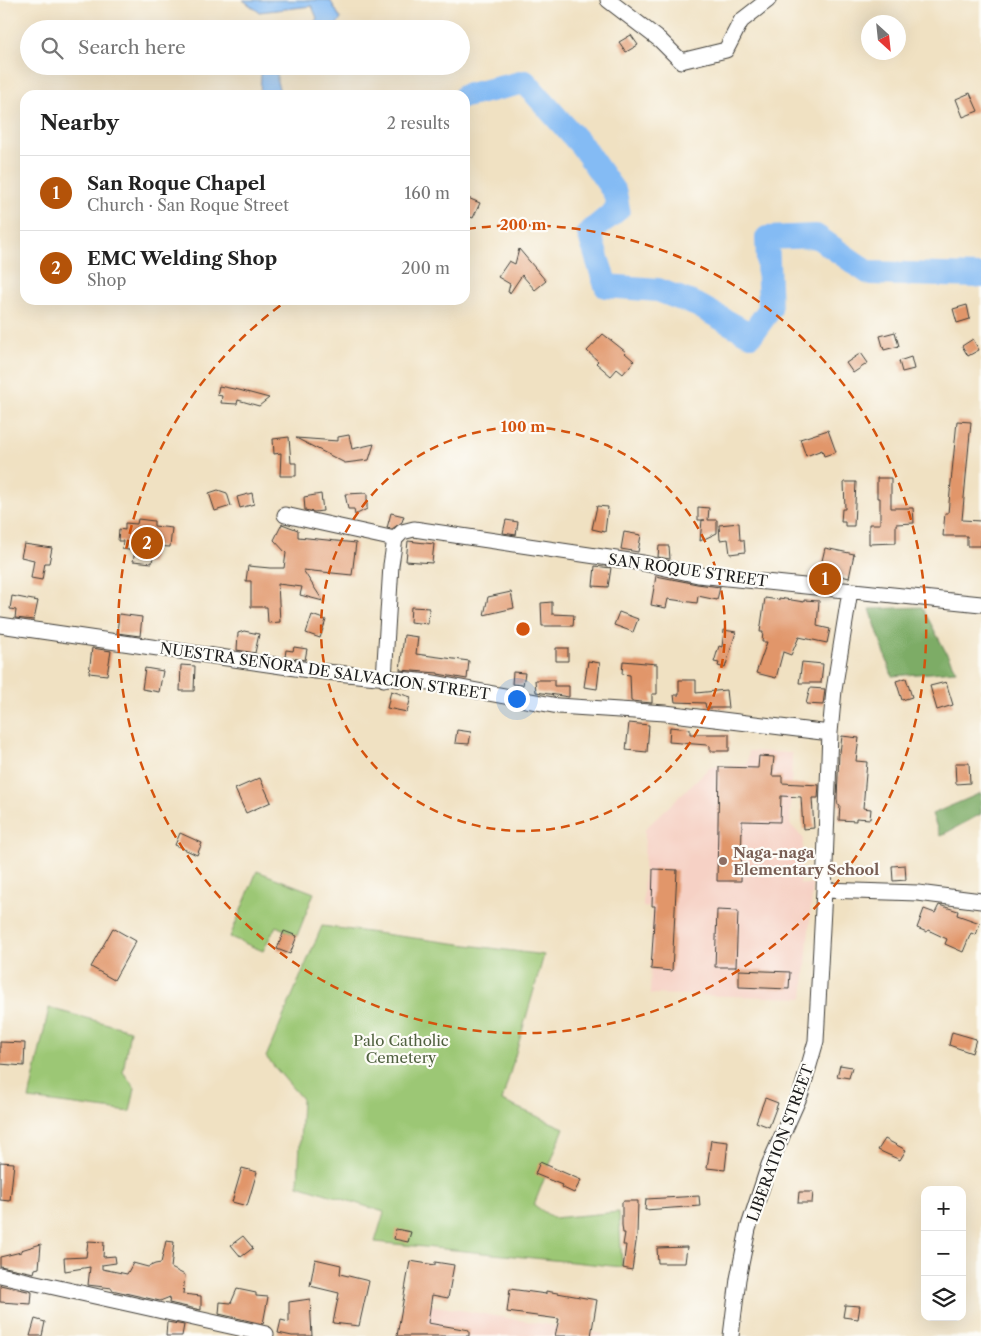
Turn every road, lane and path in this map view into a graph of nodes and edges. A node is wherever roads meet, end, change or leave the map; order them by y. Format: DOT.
graph roads {
  1 [pos="608,0"];
  2 [pos="768,0"];
  3 [pos="285,515"];
  4 [pos="395,539"];
  5 [pos="850,591"];
  6 [pos="981,604"];
  7 [pos="0,625"];
  8 [pos="384,679"];
  9 [pos="830,733"];
  10 [pos="824,890"];
  11 [pos="981,901"];
  12 [pos="0,1275"];
  13 [pos="265,1336"];
  14 [pos="731,1336"];
  1 -- 2 [label="street"];
  3 -- 4 [label="street"];
  4 -- 5 [label="street, SAN ROQUE STREET"];
  4 -- 8 [label="street"];
  5 -- 6 [label="street, SAN ROQUE STREET"];
  5 -- 9 [label="street, LIBERATION STREET"];
  7 -- 8 [label="street, NUESTRA SEÑORA DE SALVACION STREET"];
  8 -- 9 [label="street, NUESTRA SEÑORA DE SALVACION STREET"];
  9 -- 10 [label="street, LIBERATION STREET"];
  10 -- 11 [label="street"];
  10 -- 14 [label="street, LIBERATION STREET"];
  12 -- 13 [label="street"];
}
